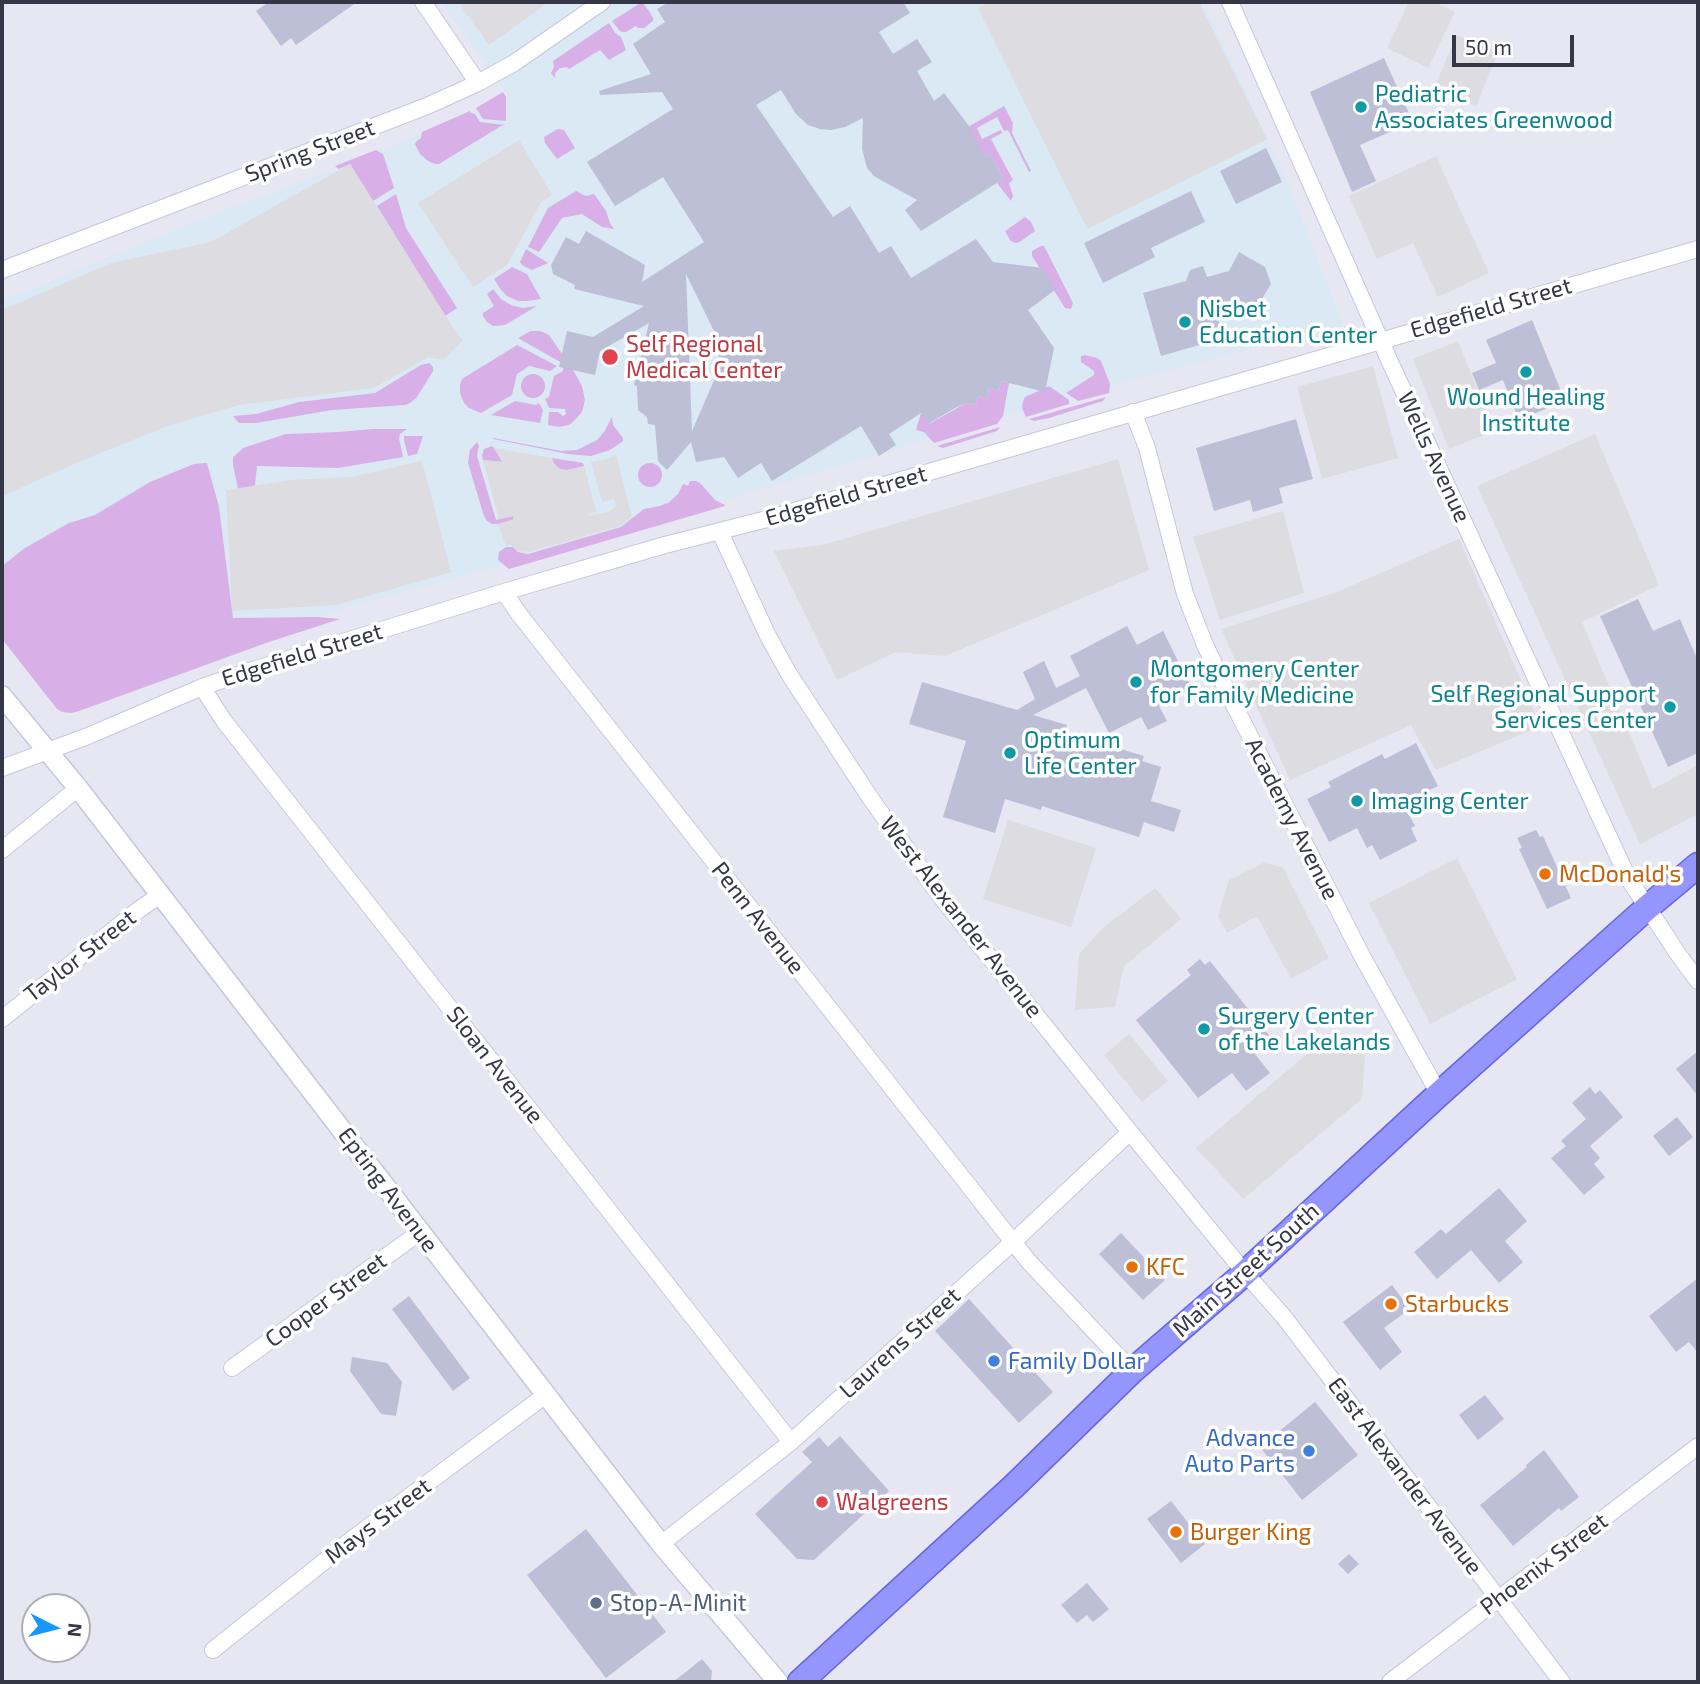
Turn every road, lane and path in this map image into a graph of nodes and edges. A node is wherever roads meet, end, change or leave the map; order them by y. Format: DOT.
graph roads {
  1 [pos="423,2"];
  2 [pos="603,2"];
  3 [pos="1236,3"];
  4 [pos="478,83"];
  5 [pos="1698,249"];
  6 [pos="2,270"];
  7 [pos="1381,340"];
  8 [pos="1133,412"];
  9 [pos="720,532"];
  10 [pos="504,592"];
  11 [pos="202,687"];
  12 [pos="2,696"];
  13 [pos="47,751"];
  14 [pos="2,768"];
  15 [pos="78,788"];
  16 [pos="2,850"];
  17 [pos="1698,865"];
  18 [pos="160,895"];
  19 [pos="1648,907"];
  20 [pos="1698,981"];
  21 [pos="2,1019"];
  22 [pos="1439,1094"];
  23 [pos="1130,1132"];
  24 [pos="420,1232"];
  25 [pos="1013,1242"];
  26 [pos="1245,1273"];
  27 [pos="232,1368"];
  28 [pos="1132,1371"];
  29 [pos="547,1394"];
  30 [pos="791,1441"];
  31 [pos="1698,1446"];
  32 [pos="661,1544"];
  33 [pos="1498,1600"];
  34 [pos="213,1650"];
  35 [pos="778,1682"];
  36 [pos="800,1682"];
  37 [pos="1390,1682"];
  38 [pos="1562,1682"];
  1 -- 4 [label="street"];
  2 -- 4 [label="street, Spring Street"];
  3 -- 7 [label="street, Wells Avenue"];
  4 -- 6 [label="street, Spring Street"];
  5 -- 7 [label="street, Edgefield Street"];
  7 -- 8 [label="street, Edgefield Street"];
  7 -- 19 [label="street, Wells Avenue"];
  8 -- 9 [label="street, Edgefield Street"];
  8 -- 22 [label="street, Academy Avenue"];
  9 -- 10 [label="street, Edgefield Street"];
  9 -- 23 [label="street, West Alexander Avenue"];
  10 -- 11 [label="street, Edgefield Street"];
  10 -- 25 [label="street, Penn Avenue"];
  11 -- 13 [label="street, Edgefield Street"];
  11 -- 30 [label="street, Sloan Avenue"];
  12 -- 13 [label="street, Epting Avenue"];
  13 -- 14 [label="street, Edgefield Street"];
  13 -- 15 [label="street, Epting Avenue"];
  15 -- 16 [label="street"];
  15 -- 18 [label="street, Epting Avenue"];
  17 -- 19 [label="main road, Main Street South"];
  18 -- 21 [label="street, Taylor Street"];
  18 -- 24 [label="street, Epting Avenue"];
  19 -- 20 [label="street, Wells Avenue"];
  19 -- 22 [label="main road, Main Street South"];
  22 -- 26 [label="main road, Main Street South"];
  23 -- 25 [label="street, Laurens Street"];
  23 -- 26 [label="street, West Alexander Avenue"];
  24 -- 27 [label="street, Cooper Street"];
  24 -- 29 [label="street, Epting Avenue"];
  25 -- 28 [label="street, Penn Avenue"];
  25 -- 30 [label="street, Laurens Street"];
  26 -- 28 [label="main road, Main Street South"];
  26 -- 33 [label="street, East Alexander Avenue"];
  28 -- 36 [label="main road, Main Street South"];
  29 -- 32 [label="street, Epting Avenue"];
  29 -- 34 [label="street, Mays Street"];
  30 -- 32 [label="street, Laurens Street"];
  31 -- 33 [label="street, Phoenix Street"];
  32 -- 35 [label="street, Epting Avenue"];
  33 -- 37 [label="street, Phoenix Street"];
  33 -- 38 [label="street, East Alexander Avenue"];
}
